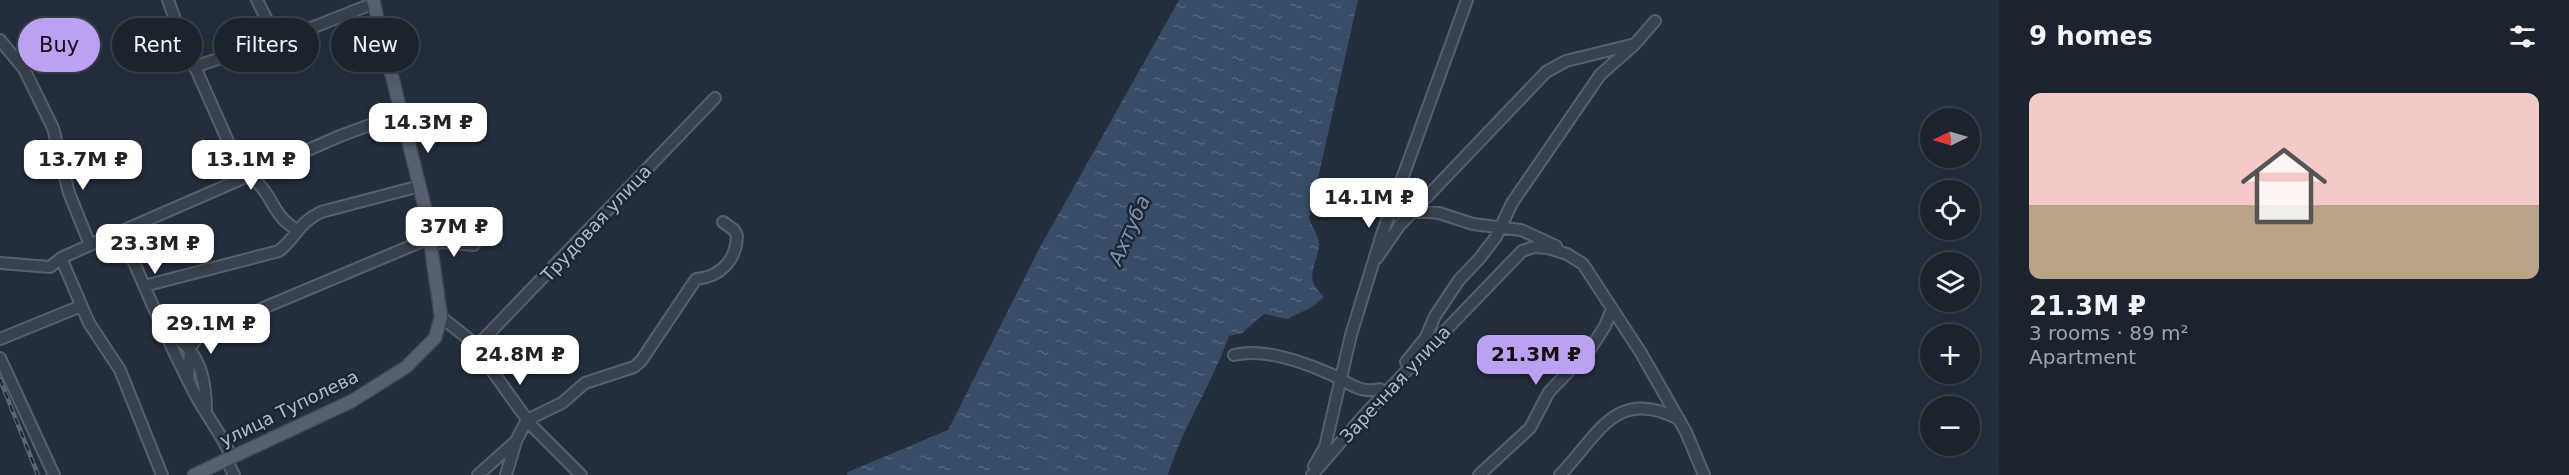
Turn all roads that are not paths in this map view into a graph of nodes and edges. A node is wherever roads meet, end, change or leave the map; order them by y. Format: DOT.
graph roads {
  1 [pos="168,0"];
  2 [pos="257,0"];
  3 [pos="1467,0"];
  4 [pos="374,1"];
  5 [pos="175,18"];
  6 [pos="266,18"];
  7 [pos="1655,21"];
  8 [pos="319,25"];
  9 [pos="0,40"];
  10 [pos="1635,44"];
  11 [pos="196,72"];
  12 [pos="715,98"];
  13 [pos="402,113"];
  14 [pos="250,176"];
  15 [pos="420,186"];
  16 [pos="1395,198"];
  17 [pos="1414,211"];
  18 [pos="723,222"];
  19 [pos="1500,227"];
  20 [pos="297,230"];
  21 [pos="1521,230"];
  22 [pos="121,231"];
  23 [pos="430,242"];
  24 [pos="474,244"];
  25 [pos="90,245"];
  26 [pos="1522,251"];
  27 [pos="1563,252"];
  28 [pos="61,258"];
  29 [pos="0,263"];
  30 [pos="1373,263"];
  31 [pos="144,286"];
  32 [pos="81,306"];
  33 [pos="1612,309"];
  34 [pos="441,317"];
  35 [pos="164,331"];
  36 [pos="0,339"];
  37 [pos="476,347"];
  38 [pos="190,348"];
  39 [pos="1234,355"];
  40 [pos="0,358"];
  41 [pos="1340,379"];
  42 [pos="188,381"];
  43 [pos="1380,389"];
  44 [pos="206,412"];
  45 [pos="1679,419"];
  46 [pos="527,420"];
  47 [pos="516,441"];
  48 [pos="1338,446"];
  49 [pos="228,458"];
  50 [pos="1699,472"];
  51 [pos="54,475"];
  52 [pos="162,475"];
  53 [pos="194,475"];
  54 [pos="234,475"];
  55 [pos="478,475"];
  56 [pos="506,475"];
  57 [pos="582,475"];
  58 [pos="1310,475"];
  59 [pos="1479,475"];
  60 [pos="1560,475"];
  1 -- 5 [label="street"];
  2 -- 6 [label="street"];
  3 -- 16 [label="street"];
  4 -- 8 [label="street"];
  4 -- 13 [label="main road"];
  7 -- 10 [label="street"];
  9 -- 25 [label="street"];
  10 -- 17 [label="street"];
  10 -- 19 [label="street"];
  11 -- 14 [label="street"];
  12 -- 37 [label="street, Трудовая улица"];
  13 -- 14 [label="street"];
  13 -- 15 [label="main road"];
  14 -- 20 [label="street"];
  14 -- 22 [label="street"];
  15 -- 20 [label="street"];
  15 -- 23 [label="main road"];
  16 -- 17 [label="street"];
  16 -- 30 [label="street"];
  17 -- 19 [label="street"];
  17 -- 30 [label="street"];
  18 -- 46 [label="street"];
  19 -- 21 [label="street"];
  19 -- 43 [label="street"];
  20 -- 31 [label="street"];
  21 -- 26 [label="street"];
  21 -- 27 [label="street"];
  22 -- 25 [label="street"];
  22 -- 31 [label="street"];
  23 -- 24 [label="street"];
  23 -- 34 [label="main road"];
  23 -- 38 [label="street"];
  25 -- 28 [label="street"];
  26 -- 27 [label="street"];
  26 -- 48 [label="street, Заречная улица"];
  27 -- 33 [label="street"];
  28 -- 29 [label="street"];
  28 -- 32 [label="street"];
  30 -- 41 [label="street"];
  31 -- 35 [label="street"];
  32 -- 36 [label="street"];
  32 -- 52 [label="street"];
  33 -- 45 [label="street"];
  33 -- 59 [label="street"];
  34 -- 37 [label="street"];
  34 -- 49 [label="main road, улица Туполева"];
  35 -- 38 [label="street"];
  35 -- 42 [label="street"];
  37 -- 46 [label="street"];
  38 -- 42 [label="street"];
  38 -- 44 [label="street"];
  39 -- 41 [label="street"];
  40 -- 51 [label="street"];
  41 -- 43 [label="street"];
  41 -- 58 [label="street"];
  42 -- 44 [label="street"];
  43 -- 48 [label="street"];
  44 -- 49 [label="street"];
  45 -- 50 [label="street"];
  45 -- 60 [label="street"];
  46 -- 47 [label="street"];
  46 -- 57 [label="street"];
  47 -- 55 [label="street"];
  47 -- 56 [label="street"];
  48 -- 58 [label="street, Заречная улица"];
  49 -- 53 [label="main road, улица Туполева"];
  49 -- 54 [label="street"];
}
